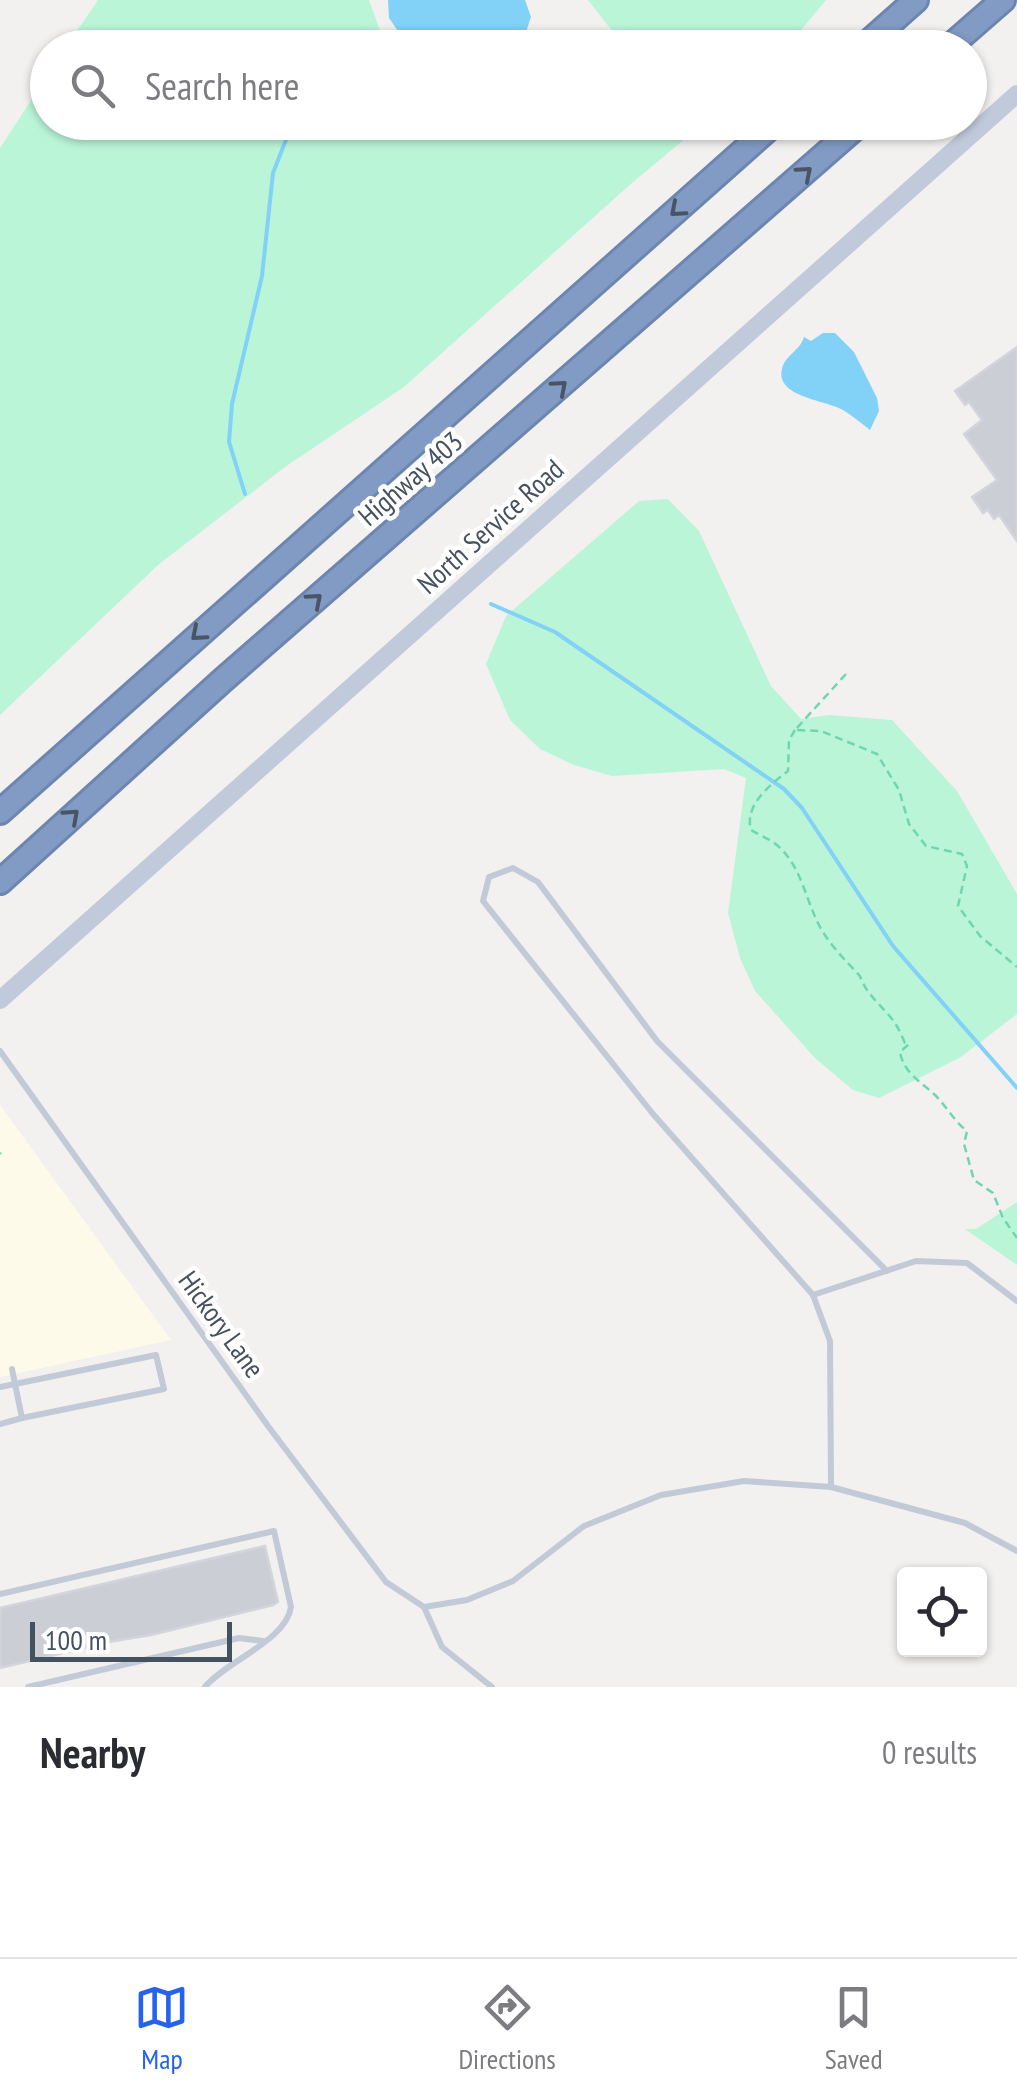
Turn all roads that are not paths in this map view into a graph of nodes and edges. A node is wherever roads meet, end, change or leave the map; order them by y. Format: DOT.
graph roads {
  1 [pos="901,0"];
  2 [pos="916,0"];
  3 [pos="1003,0"];
  4 [pos="875,30"];
  5 [pos="881,30"];
  6 [pos="969,30"];
  7 [pos="1017,94"];
  8 [pos="987,121"];
  9 [pos="756,140"];
  10 [pos="841,140"];
  11 [pos="965,140"];
  12 [pos="0,812"];
  13 [pos="0,882"];
  14 [pos="0,1000"];
  15 [pos="0,1052"];
  16 [pos="887,1270"];
  17 [pos="813,1295"];
  18 [pos="1017,1301"];
  19 [pos="12,1369"];
  20 [pos="16,1384"];
  21 [pos="0,1387"];
  22 [pos="22,1418"];
  23 [pos="0,1424"];
  24 [pos="831,1487"];
  25 [pos="1017,1551"];
  26 [pos="0,1594"];
  27 [pos="424,1607"];
  28 [pos="264,1641"];
  29 [pos="28,1687"];
  30 [pos="204,1687"];
  31 [pos="492,1687"];
  1 -- 4 [label="highway"];
  2 -- 5 [label="highway"];
  3 -- 6 [label="highway"];
  7 -- 8 [label="street, North Service Road"];
  9 -- 12 [label="highway, Highway 403, one-way"];
  13 -- 10 [label="highway, Highway 403, one-way"];
  11 -- 14 [label="street, North Service Road"];
  15 -- 27 [label="lane, Hickory Lane"];
  16 -- 17 [label="lane"];
  16 -- 17 [label="lane"];
  16 -- 18 [label="lane"];
  17 -- 24 [label="lane"];
  19 -- 20 [label="lane"];
  20 -- 21 [label="lane"];
  20 -- 22 [label="lane"];
  20 -- 22 [label="lane"];
  22 -- 23 [label="lane"];
  24 -- 25 [label="lane"];
  24 -- 27 [label="lane"];
  26 -- 28 [label="lane"];
  27 -- 31 [label="lane"];
  28 -- 29 [label="lane"];
  28 -- 30 [label="lane"];
}
